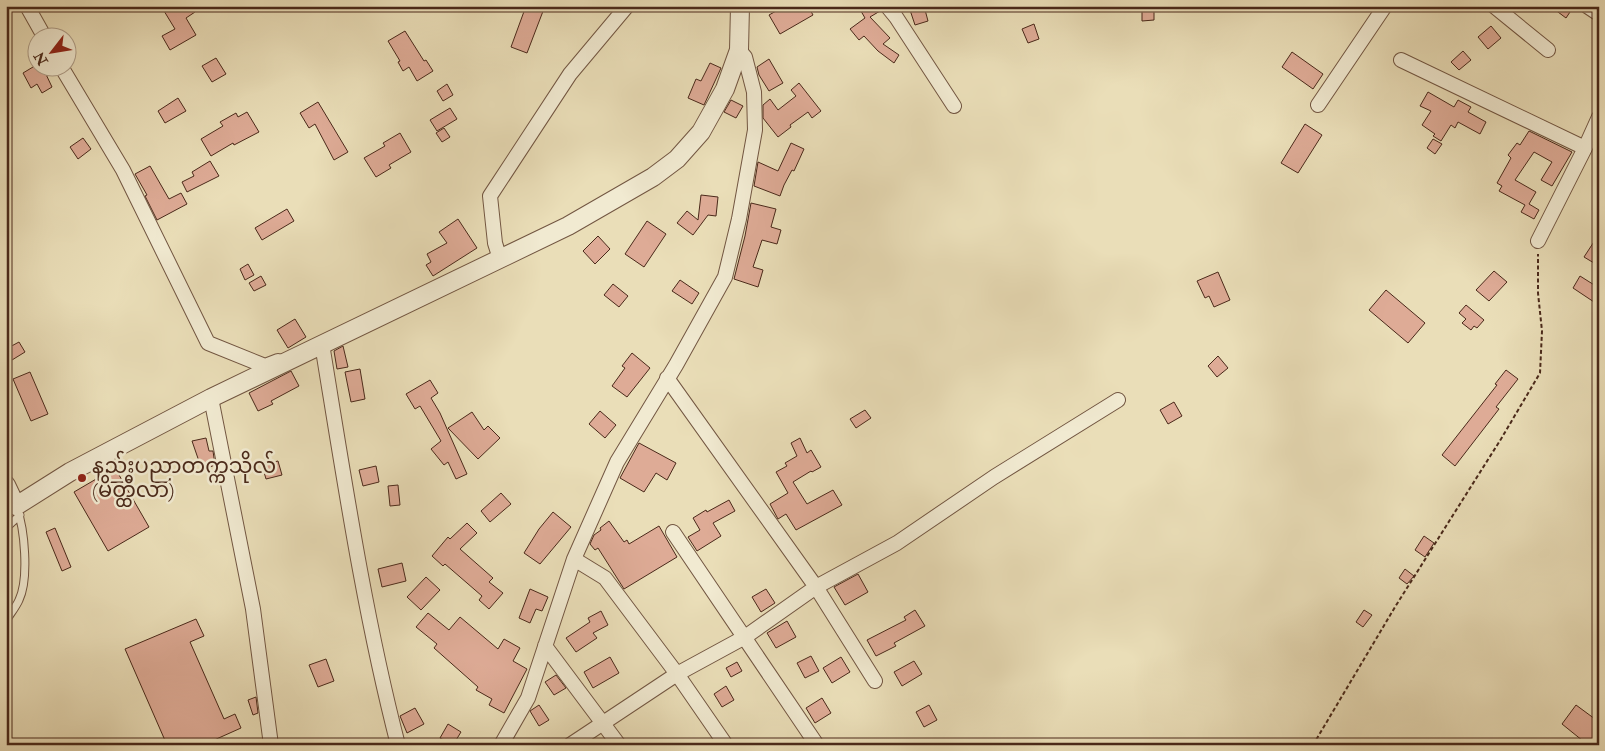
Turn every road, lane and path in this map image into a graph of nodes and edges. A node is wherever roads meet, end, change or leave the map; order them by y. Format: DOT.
graph roads {
  1 [pos="26,6"];
  2 [pos="626,6"];
  3 [pos="740,6"];
  4 [pos="887,6"];
  5 [pos="1385,6"];
  6 [pos="1494,6"];
  7 [pos="1587,6"];
  8 [pos="1599,14"];
  9 [pos="39,28"];
  10 [pos="739,50"];
  11 [pos="1548,50"];
  12 [pos="1401,60"];
  13 [pos="68,78"];
  14 [pos="1318,105"];
  15 [pos="954,106"];
  16 [pos="1599,117"];
  17 [pos="1585,148"];
  18 [pos="1538,241"];
  19 [pos="500,259"];
  20 [pos="322,344"];
  21 [pos="667,378"];
  22 [pos="211,398"];
  23 [pos="1118,400"];
  24 [pos="6,485"];
  25 [pos="18,510"];
  26 [pos="6,528"];
  27 [pos="673,532"];
  28 [pos="574,558"];
  29 [pos="816,588"];
  30 [pos="6,621"];
  31 [pos="745,636"];
  32 [pos="545,646"];
  33 [pos="677,674"];
  34 [pos="875,681"];
  35 [pos="603,723"];
  36 [pos="505,739"];
  37 [pos="271,745"];
  38 [pos="398,745"];
  39 [pos="517,745"];
  40 [pos="570,745"];
  41 [pos="619,745"];
  42 [pos="726,745"];
  43 [pos="817,745"];
  44 [pos="1313,745"];
  1 -- 9 [label="street"];
  2 -- 19 [label="street"];
  3 -- 10 [label="street"];
  4 -- 15 [label="street"];
  5 -- 14 [label="street"];
  6 -- 11 [label="street"];
  7 -- 8 [label="street"];
  10 -- 19 [label="street"];
  10 -- 21 [label="street"];
  12 -- 17 [label="street"];
  13 -- 20 [label="street"];
  16 -- 17 [label="street"];
  17 -- 18 [label="street"];
  18 -- 44 [label="path"];
  19 -- 20 [label="street"];
  20 -- 22 [label="street"];
  20 -- 38 [label="street"];
  21 -- 28 [label="street"];
  21 -- 29 [label="street"];
  22 -- 25 [label="street"];
  22 -- 37 [label="street"];
  23 -- 29 [label="street"];
  24 -- 25 [label="street"];
  25 -- 26 [label="lane"];
  25 -- 30 [label="lane"];
  27 -- 31 [label="street"];
  28 -- 32 [label="street"];
  28 -- 33 [label="street"];
  29 -- 31 [label="street"];
  29 -- 34 [label="street"];
  31 -- 33 [label="street"];
  31 -- 43 [label="street"];
  32 -- 35 [label="street"];
  32 -- 36 [label="street"];
  33 -- 35 [label="street"];
  33 -- 42 [label="street"];
  35 -- 40 [label="street"];
  35 -- 41 [label="street"];
  36 -- 39 [label="street"];
}
